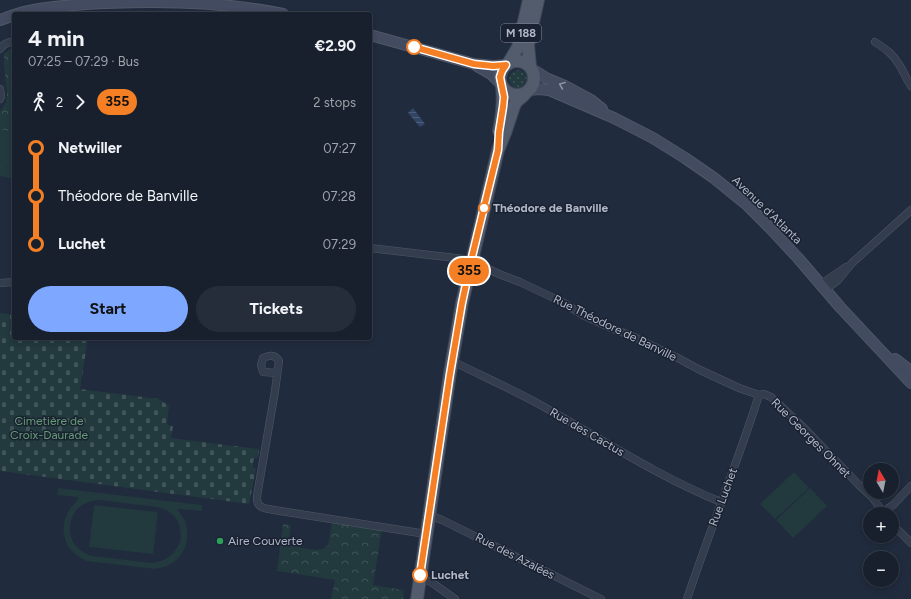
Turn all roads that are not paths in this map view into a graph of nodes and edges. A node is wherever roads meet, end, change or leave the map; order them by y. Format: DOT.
graph roads {
  1 [pos="529,0"];
  2 [pos="538,0"];
  3 [pos="28,12"];
  4 [pos="271,12"];
  5 [pos="372,36"];
  6 [pos="12,41"];
  7 [pos="875,42"];
  8 [pos="0,49"];
  9 [pos="474,64"];
  10 [pos="507,64"];
  11 [pos="531,68"];
  12 [pos="501,85"];
  13 [pos="911,86"];
  14 [pos="0,90"];
  15 [pos="527,92"];
  16 [pos="0,99"];
  17 [pos="614,118"];
  18 [pos="498,150"];
  19 [pos="911,210"];
  20 [pos="372,248"];
  21 [pos="471,261"];
  22 [pos="12,282"];
  23 [pos="0,283"];
  24 [pos="823,287"];
  25 [pos="878,348"];
  26 [pos="452,362"];
  27 [pos="911,371"];
  28 [pos="277,373"];
  29 [pos="911,383"];
  30 [pos="759,395"];
  31 [pos="911,486"];
  32 [pos="721,502"];
  33 [pos="880,507"];
  34 [pos="891,507"];
  35 [pos="429,515"];
  36 [pos="899,531"];
  37 [pos="426,534"];
  38 [pos="911,543"];
  39 [pos="420,577"];
  40 [pos="416,599"];
  41 [pos="455,599"];
  42 [pos="601,599"];
  43 [pos="687,599"];
  1 -- 10 [label="main road, M 188"];
  2 -- 11 [label="main road, M 188"];
  3 -- 4 [label="main road"];
  5 -- 9 [label="main road"];
  6 -- 8 [label="street"];
  7 -- 13 [label="street"];
  9 -- 10 [label="main road"];
  9 -- 12 [label="main road"];
  10 -- 11 [label="main road"];
  10 -- 12 [label="main road"];
  11 -- 15 [label="main road"];
  17 -- 11 [label="main road, Avenue d'Atlanta, one-way"];
  12 -- 15 [label="main road"];
  12 -- 18 [label="main road"];
  14 -- 16 [label="street"];
  15 -- 17 [label="main road, Avenue d'Atlanta"];
  15 -- 18 [label="main road"];
  17 -- 24 [label="main road, Avenue d'Atlanta"];
  18 -- 21 [label="main road"];
  19 -- 24 [label="street"];
  20 -- 21 [label="street, Rue Théodore de Banville"];
  21 -- 26 [label="main road"];
  21 -- 30 [label="street, Rue Théodore de Banville"];
  22 -- 23 [label="street"];
  24 -- 25 [label="main road, Avenue d'Atlanta"];
  25 -- 27 [label="main road, Avenue d'Atlanta"];
  25 -- 29 [label="main road, Avenue d'Atlanta"];
  26 -- 32 [label="street, Rue des Cactus"];
  26 -- 35 [label="main road"];
  28 -- 28 [label="street"];
  28 -- 37 [label="street"];
  30 -- 32 [label="street, Rue Luchet"];
  30 -- 33 [label="street, Rue Georges Ohnet"];
  31 -- 34 [label="street, Rue Georges Ohnet"];
  32 -- 43 [label="street, Rue Luchet"];
  35 -- 37 [label="main road"];
  35 -- 42 [label="street, Rue des Azalées"];
  36 -- 38 [label="street"];
  37 -- 39 [label="main road"];
  39 -- 40 [label="main road"];
  39 -- 41 [label="street"];
}
